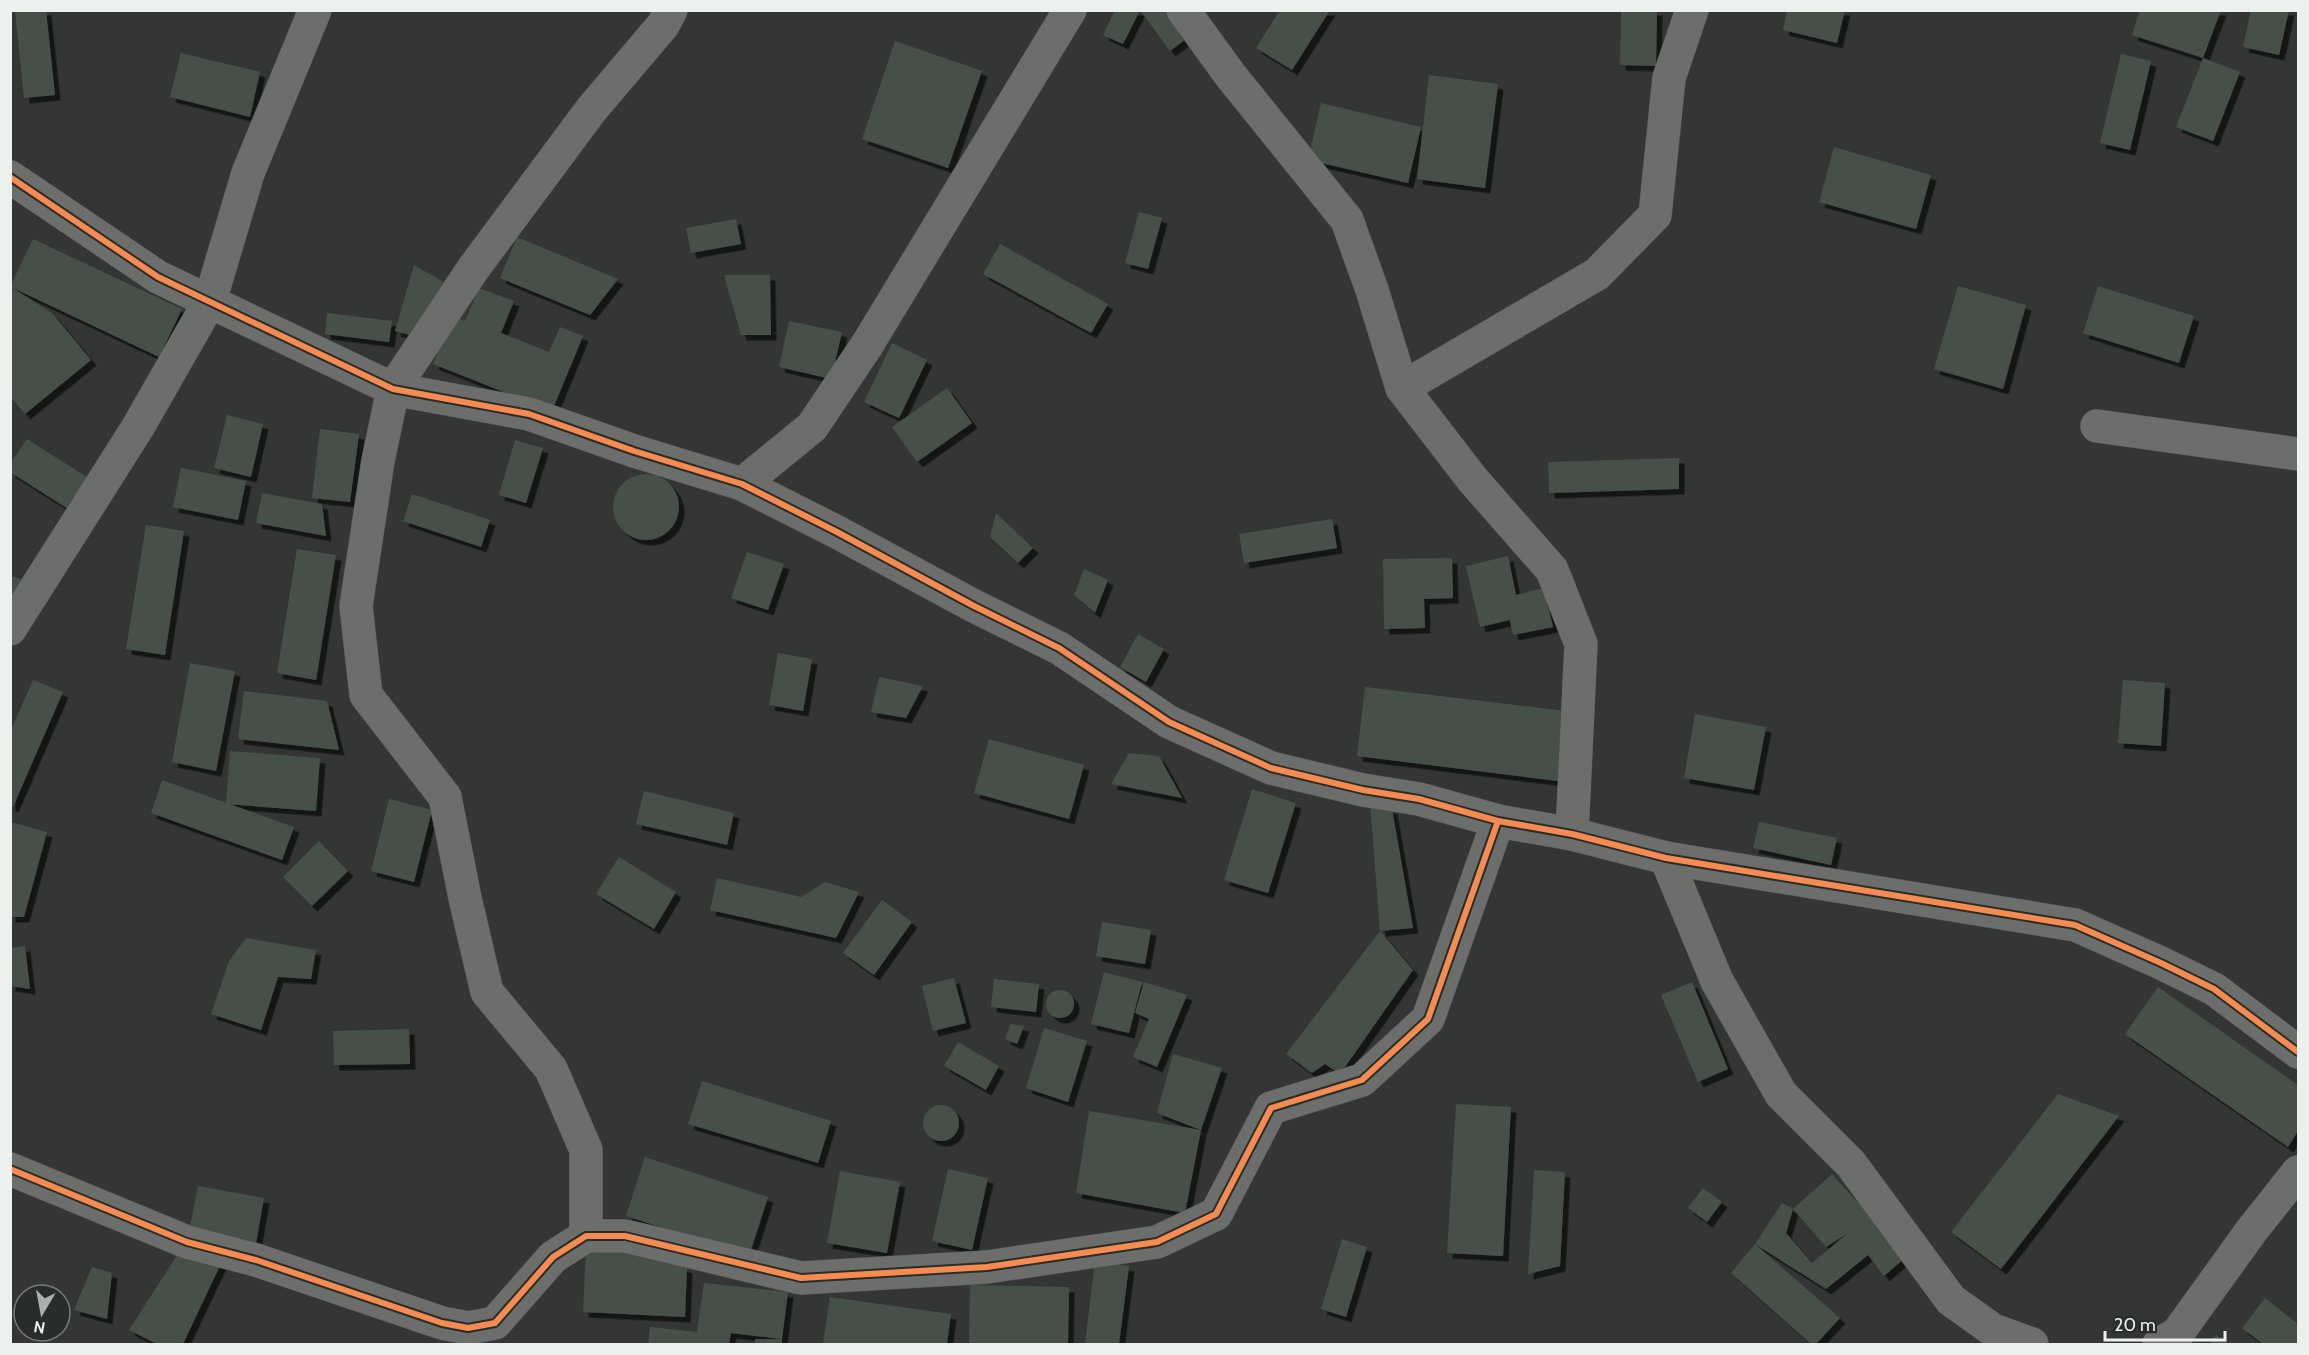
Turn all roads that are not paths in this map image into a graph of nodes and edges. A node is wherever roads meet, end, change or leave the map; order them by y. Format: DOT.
graph roads {
  1 [pos="315,10"];
  2 [pos="671,10"];
  3 [pos="1070,10"];
  4 [pos="1183,10"];
  5 [pos="1692,10"];
  6 [pos="10,177"];
  7 [pos="210,301"];
  8 [pos="1402,388"];
  9 [pos="393,389"];
  10 [pos="2097,426"];
  11 [pos="2298,454"];
  12 [pos="742,484"];
  13 [pos="10,629"];
  14 [pos="1498,821"];
  15 [pos="1572,834"];
  16 [pos="1666,858"];
  17 [pos="2298,1052"];
  18 [pos="10,1168"];
  19 [pos="2298,1172"];
  20 [pos="586,1236"];
  21 [pos="2032,1344"];
  22 [pos="2159,1344"];
  1 -- 7 [label="street"];
  2 -- 9 [label="street"];
  3 -- 12 [label="street"];
  4 -- 8 [label="street"];
  5 -- 8 [label="street"];
  6 -- 7 [label="street"];
  7 -- 9 [label="street"];
  7 -- 13 [label="street"];
  8 -- 15 [label="street"];
  9 -- 12 [label="street"];
  9 -- 20 [label="street"];
  10 -- 11 [label="street"];
  12 -- 14 [label="street"];
  14 -- 15 [label="street"];
  14 -- 20 [label="street"];
  15 -- 16 [label="street"];
  16 -- 17 [label="street"];
  16 -- 21 [label="street"];
  18 -- 20 [label="street"];
  19 -- 22 [label="street"];
}
